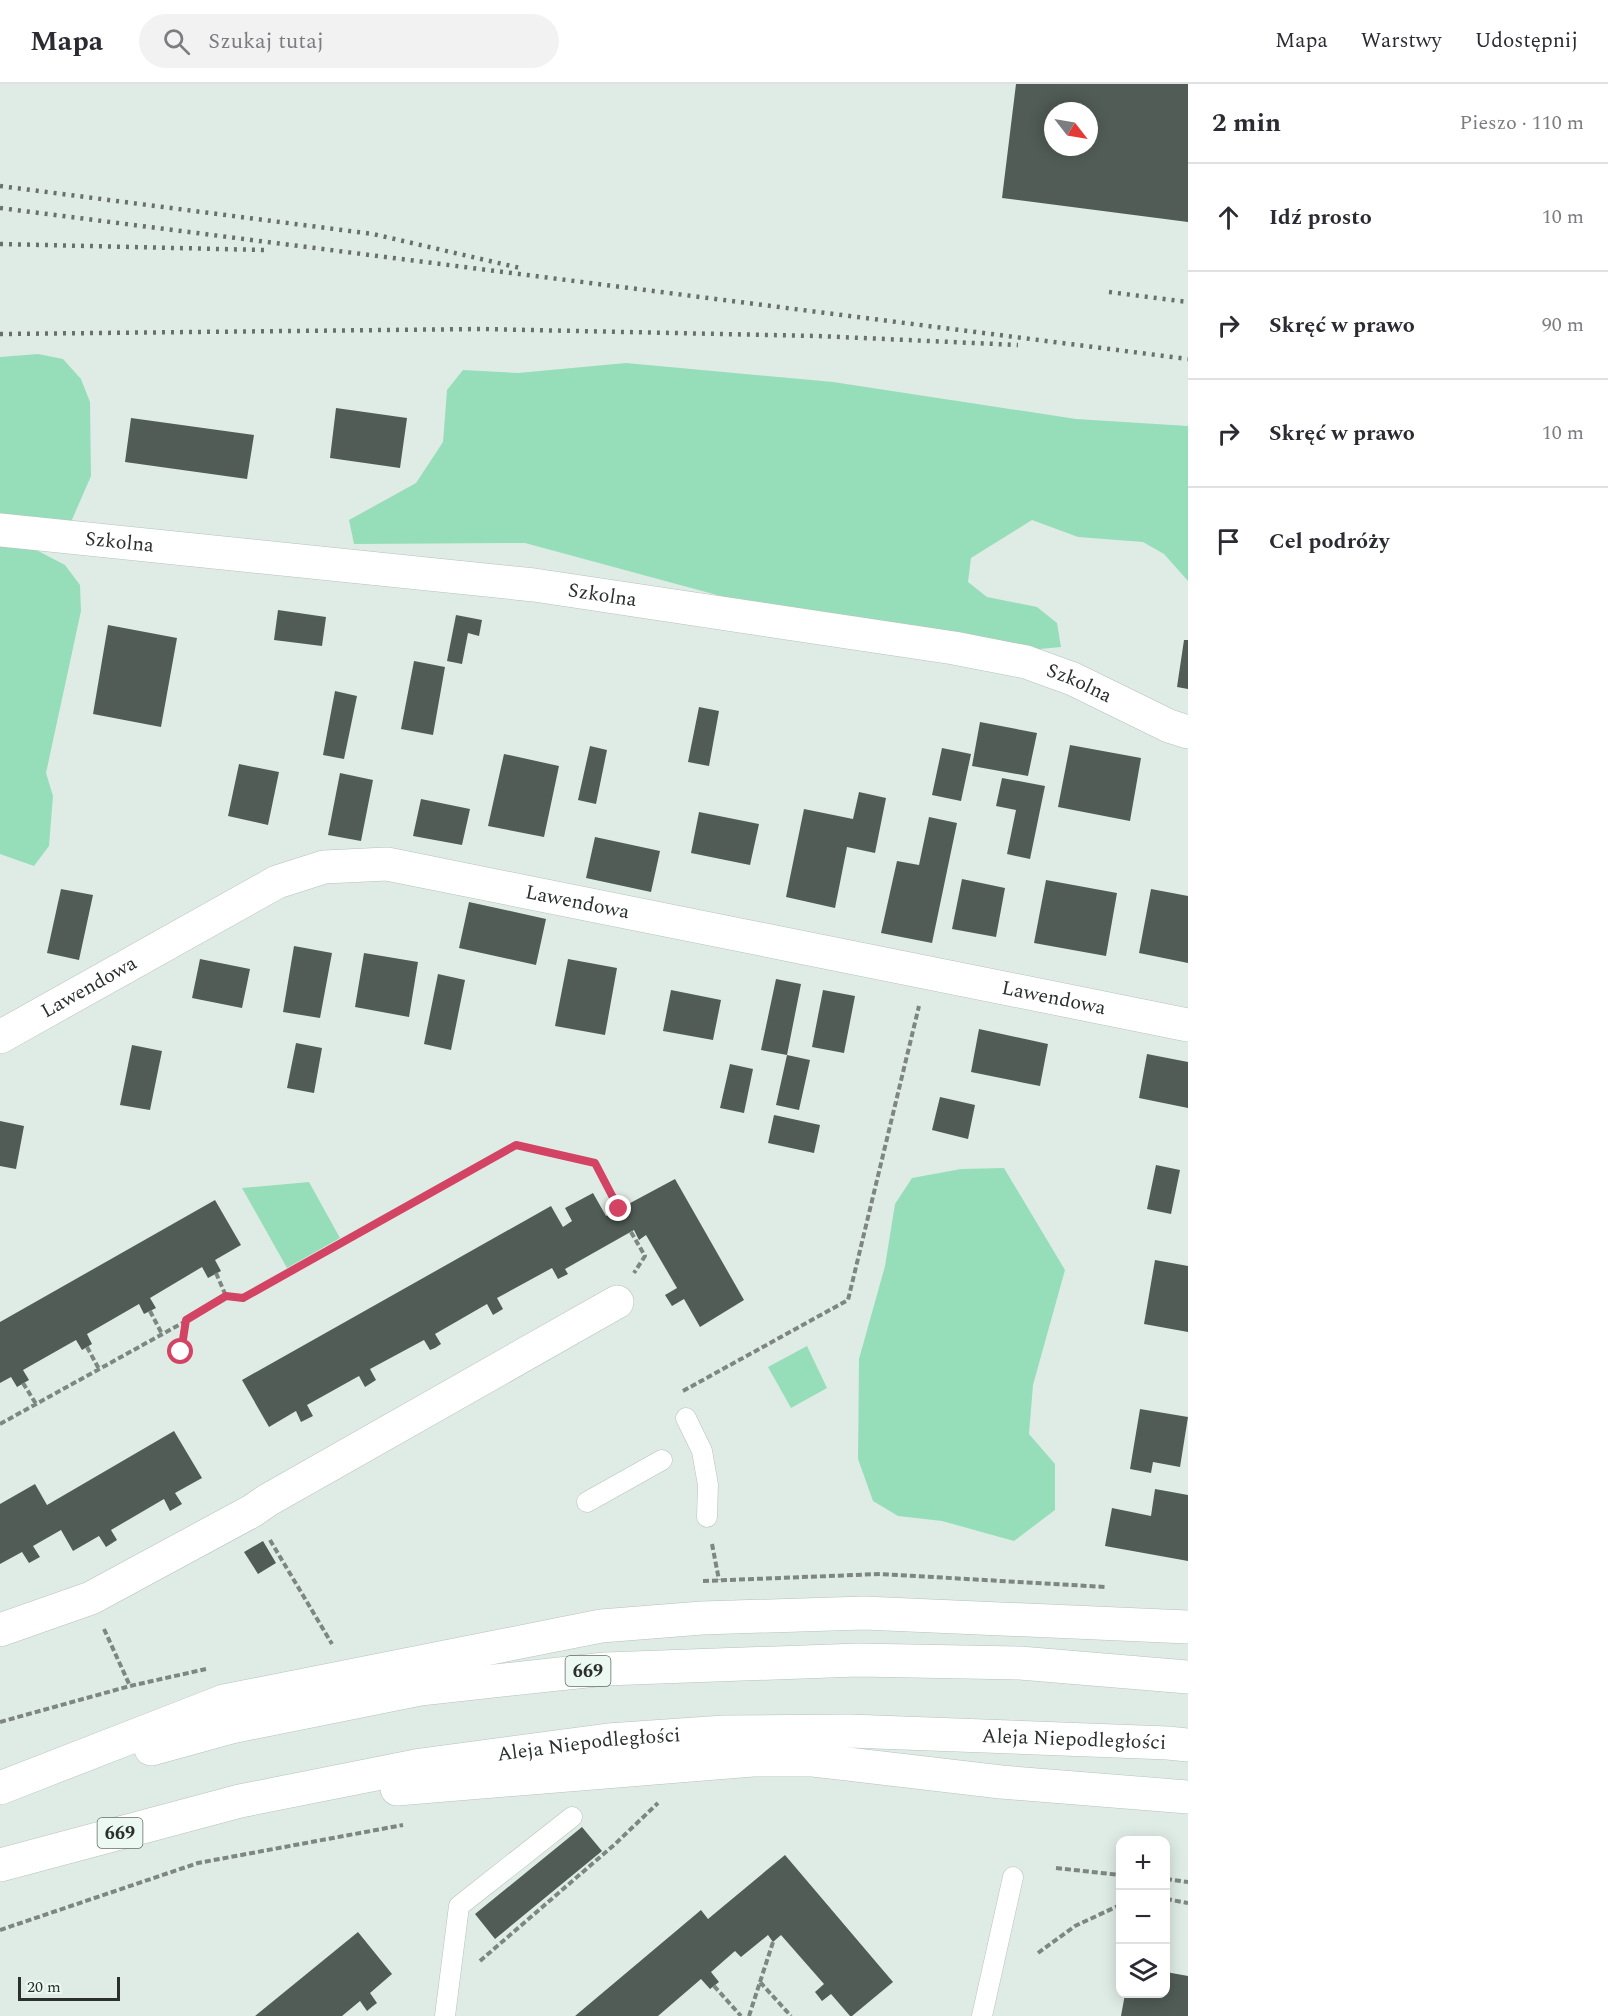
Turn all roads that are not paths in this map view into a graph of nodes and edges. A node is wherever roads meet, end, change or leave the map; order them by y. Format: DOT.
graph roads {
  1 [pos="0,530"];
  2 [pos="1188,732"];
  3 [pos="1188,1025"];
  4 [pos="0,1037"];
  5 [pos="617,1302"];
  6 [pos="686,1418"];
  7 [pos="662,1460"];
  8 [pos="587,1502"];
  9 [pos="707,1516"];
  10 [pos="1188,1627"];
  11 [pos="0,1630"];
  12 [pos="1188,1677"];
  13 [pos="1188,1745"];
  14 [pos="0,1789"];
  15 [pos="1188,1797"];
  16 [pos="240,1801"];
  17 [pos="573,1817"];
  18 [pos="0,1865"];
  19 [pos="1013,1876"];
  20 [pos="445,2016"];
  21 [pos="982,2016"];
  1 -- 2 [label="main road, Szkolna"];
  3 -- 4 [label="main road, Lawendowa"];
  5 -- 11 [label="main road"];
  6 -- 9 [label="lane"];
  7 -- 8 [label="lane"];
  10 -- 14 [label="main road"];
  12 -- 14 [label="main road, 669"];
  13 -- 16 [label="main road, Aleja Niepodległości / 669"];
  15 -- 16 [label="main road"];
  16 -- 18 [label="main road, Aleja Niepodległości / 669"];
  17 -- 20 [label="lane"];
  19 -- 21 [label="lane"];
}
